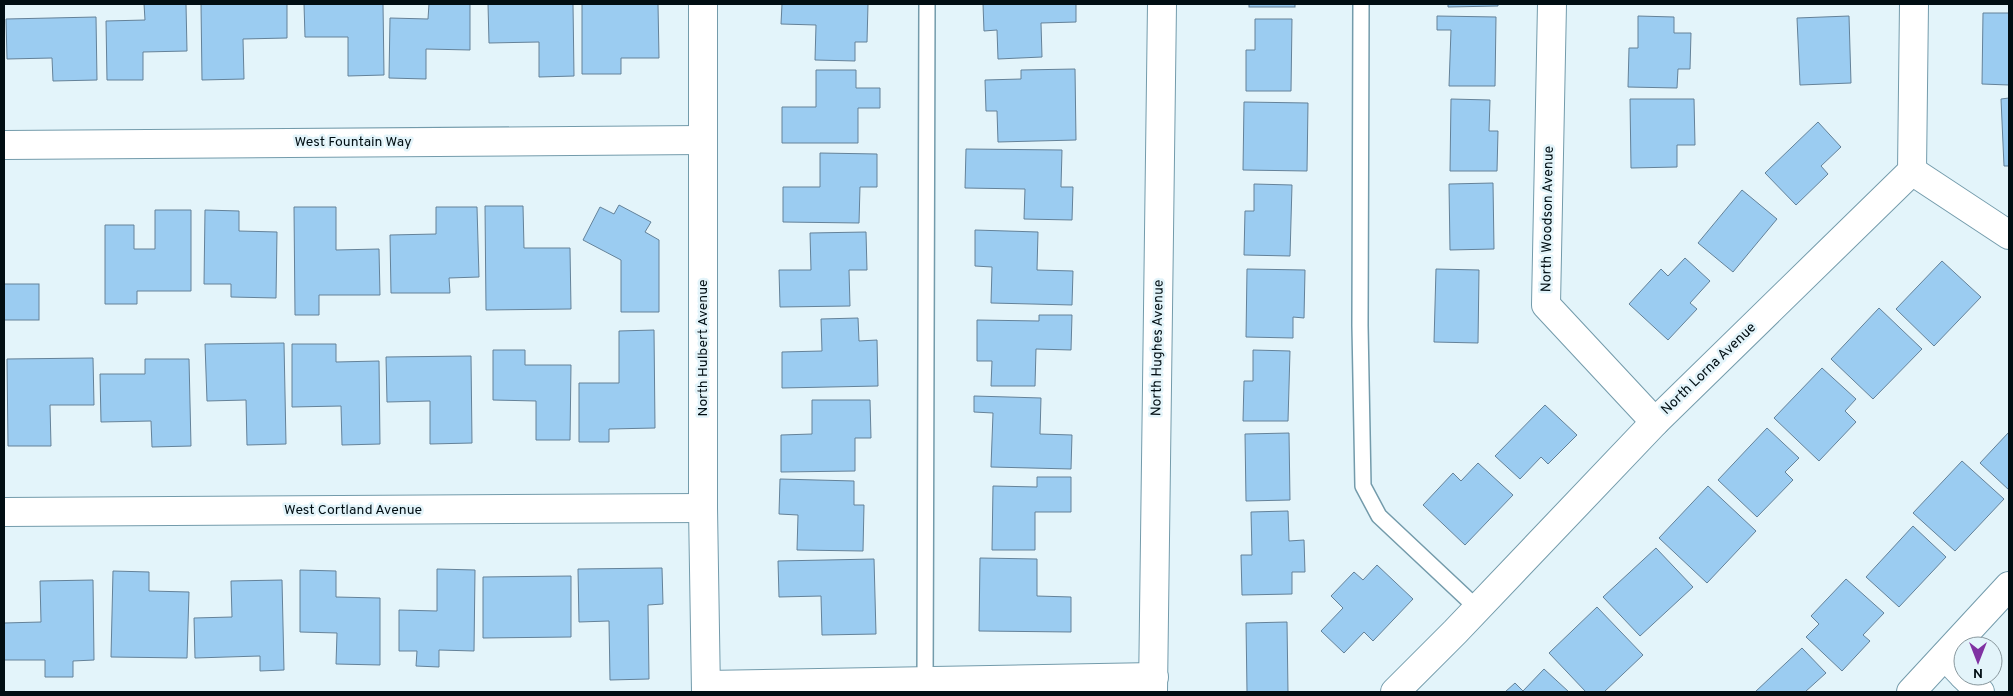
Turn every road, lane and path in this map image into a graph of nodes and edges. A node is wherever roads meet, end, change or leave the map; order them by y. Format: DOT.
graph roads {
  1 [pos="703,4"];
  2 [pos="927,4"];
  3 [pos="1162,4"];
  4 [pos="1361,4"];
  5 [pos="1552,4"];
  6 [pos="1914,4"];
  7 [pos="702,140"];
  8 [pos="4,145"];
  9 [pos="1912,171"];
  10 [pos="2009,235"];
  11 [pos="1655,422"];
  12 [pos="703,508"];
  13 [pos="4,512"];
  14 [pos="2009,586"];
  15 [pos="1478,608"];
  16 [pos="1978,636"];
  17 [pos="1953,671"];
  18 [pos="1153,684"];
  19 [pos="925,687"];
  20 [pos="706,689"];
  21 [pos="1396,692"];
  22 [pos="1911,692"];
  1 -- 7 [label="street, North Hulbert Avenue"];
  2 -- 19 [label="lane"];
  3 -- 18 [label="street, North Hughes Avenue"];
  4 -- 15 [label="lane"];
  5 -- 11 [label="street, North Woodson Avenue"];
  6 -- 9 [label="street"];
  7 -- 8 [label="street, West Fountain Way"];
  7 -- 12 [label="street, North Hulbert Avenue"];
  9 -- 10 [label="street"];
  9 -- 11 [label="street, North Lorna Avenue"];
  11 -- 15 [label="street, North Lorna Avenue"];
  12 -- 13 [label="street, West Cortland Avenue"];
  12 -- 20 [label="street, North Hulbert Avenue"];
  14 -- 16 [label="street"];
  15 -- 21 [label="street, North Lorna Avenue"];
  17 -- 22 [label="street"];
  18 -- 19 [label="street"];
  19 -- 20 [label="street"];
}
